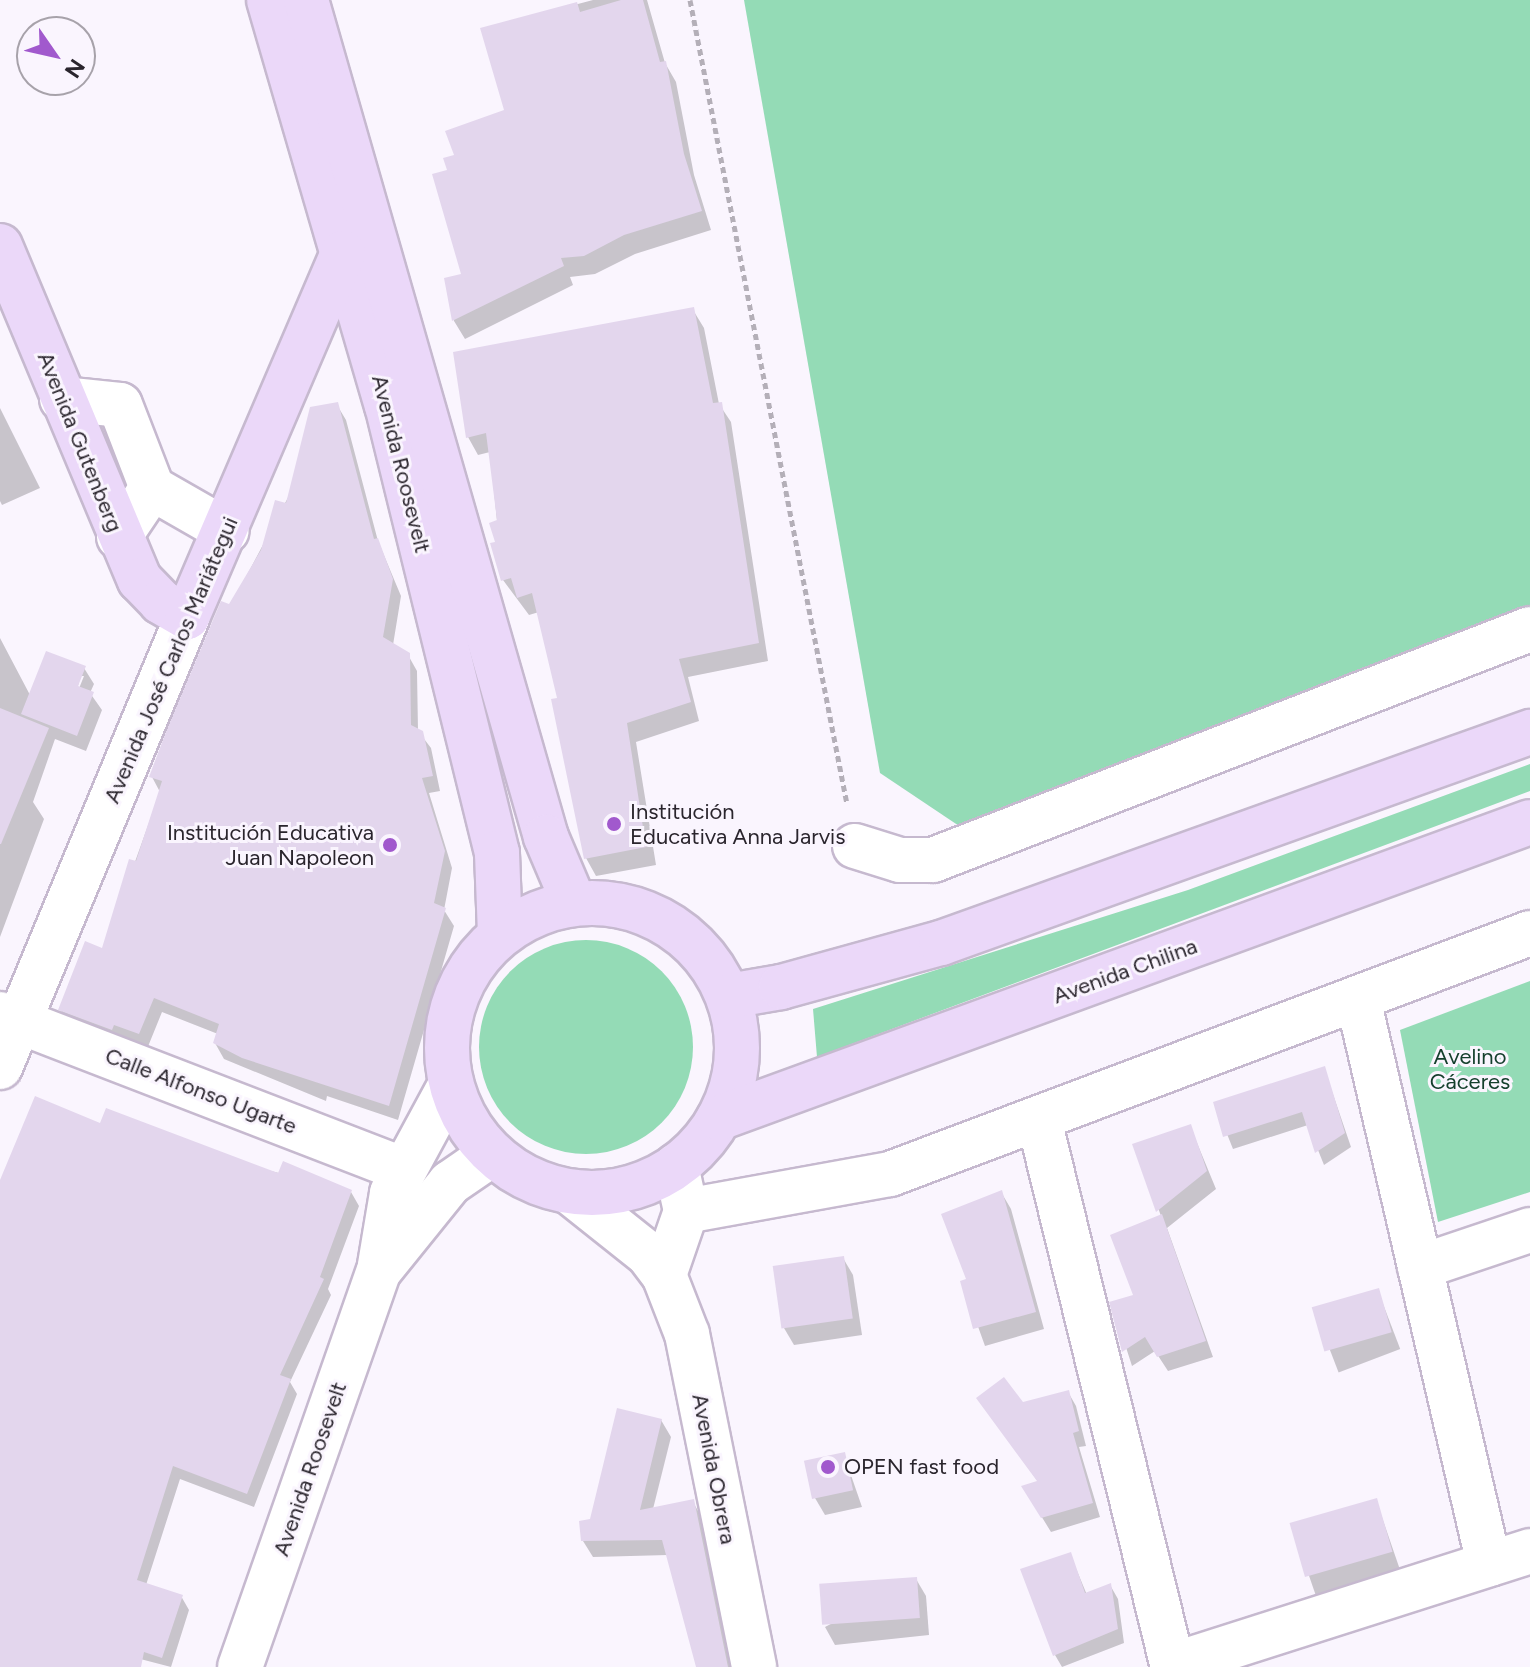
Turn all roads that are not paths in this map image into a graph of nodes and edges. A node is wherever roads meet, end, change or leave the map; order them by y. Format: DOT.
graph roads {
  1 [pos="269,0"];
  2 [pos="306,0"];
  3 [pos="0,246"];
  4 [pos="343,253"];
  5 [pos="62,399"];
  6 [pos="152,488"];
  7 [pos="227,531"];
  8 [pos="119,537"];
  9 [pos="187,617"];
  10 [pos="1530,629"];
  11 [pos="1530,732"];
  12 [pos="1530,822"];
  13 [pos="855,846"];
  14 [pos="574,903"];
  15 [pos="1530,933"];
  16 [pos="500,935"];
  17 [pos="729,996"];
  18 [pos="1358,999"];
  19 [pos="10,1017"];
  20 [pos="0,1067"];
  21 [pos="451,1084"];
  22 [pos="719,1118"];
  23 [pos="1039,1120"];
  24 [pos="492,1154"];
  25 [pos="676,1166"];
  26 [pos="402,1169"];
  27 [pos="570,1192"];
  28 [pos="686,1211"];
  29 [pos="1530,1230"];
  30 [pos="1420,1267"];
  31 [pos="379,1271"];
  32 [pos="664,1275"];
  33 [pos="1530,1551"];
  34 [pos="1489,1564"];
  35 [pos="1173,1666"];
  36 [pos="240,1667"];
  37 [pos="754,1667"];
  1 -- 4 [label="main road, Avenida Roosevelt"];
  2 -- 14 [label="main road, Avenida Roosevelt"];
  3 -- 5 [label="main road, Avenida Gutenberg"];
  4 -- 7 [label="main road, Avenida José Carlos Mariátegui"];
  4 -- 16 [label="main road, Avenida Roosevelt"];
  5 -- 6 [label="street"];
  5 -- 8 [label="main road, Avenida Gutenberg"];
  6 -- 7 [label="street"];
  6 -- 8 [label="street"];
  7 -- 9 [label="main road, Avenida José Carlos Mariátegui"];
  8 -- 9 [label="main road, Avenida Gutenberg"];
  9 -- 19 [label="street, Avenida José Carlos Mariátegui"];
  10 -- 13 [label="street"];
  11 -- 17 [label="main road"];
  12 -- 22 [label="main road, Avenida Chilina"];
  14 -- 16 [label="main road"];
  14 -- 17 [label="main road"];
  15 -- 18 [label="street"];
  16 -- 21 [label="main road"];
  17 -- 22 [label="main road"];
  18 -- 23 [label="street"];
  18 -- 30 [label="street"];
  19 -- 20 [label="street, Avenida José Carlos Mariátegui"];
  19 -- 26 [label="street, Calle Alfonso Ugarte"];
  21 -- 24 [label="main road"];
  21 -- 26 [label="street, Avenida Roosevelt"];
  22 -- 25 [label="main road"];
  23 -- 28 [label="street"];
  23 -- 35 [label="street"];
  24 -- 27 [label="main road"];
  24 -- 31 [label="street, Avenida Roosevelt"];
  25 -- 27 [label="main road"];
  25 -- 28 [label="street"];
  26 -- 31 [label="street, Avenida Roosevelt"];
  27 -- 32 [label="street, Avenida Obrera"];
  28 -- 32 [label="street"];
  29 -- 30 [label="street"];
  30 -- 34 [label="street"];
  31 -- 36 [label="street, Avenida Roosevelt"];
  32 -- 37 [label="street, Avenida Obrera"];
  33 -- 34 [label="street"];
  34 -- 35 [label="street"];
}
